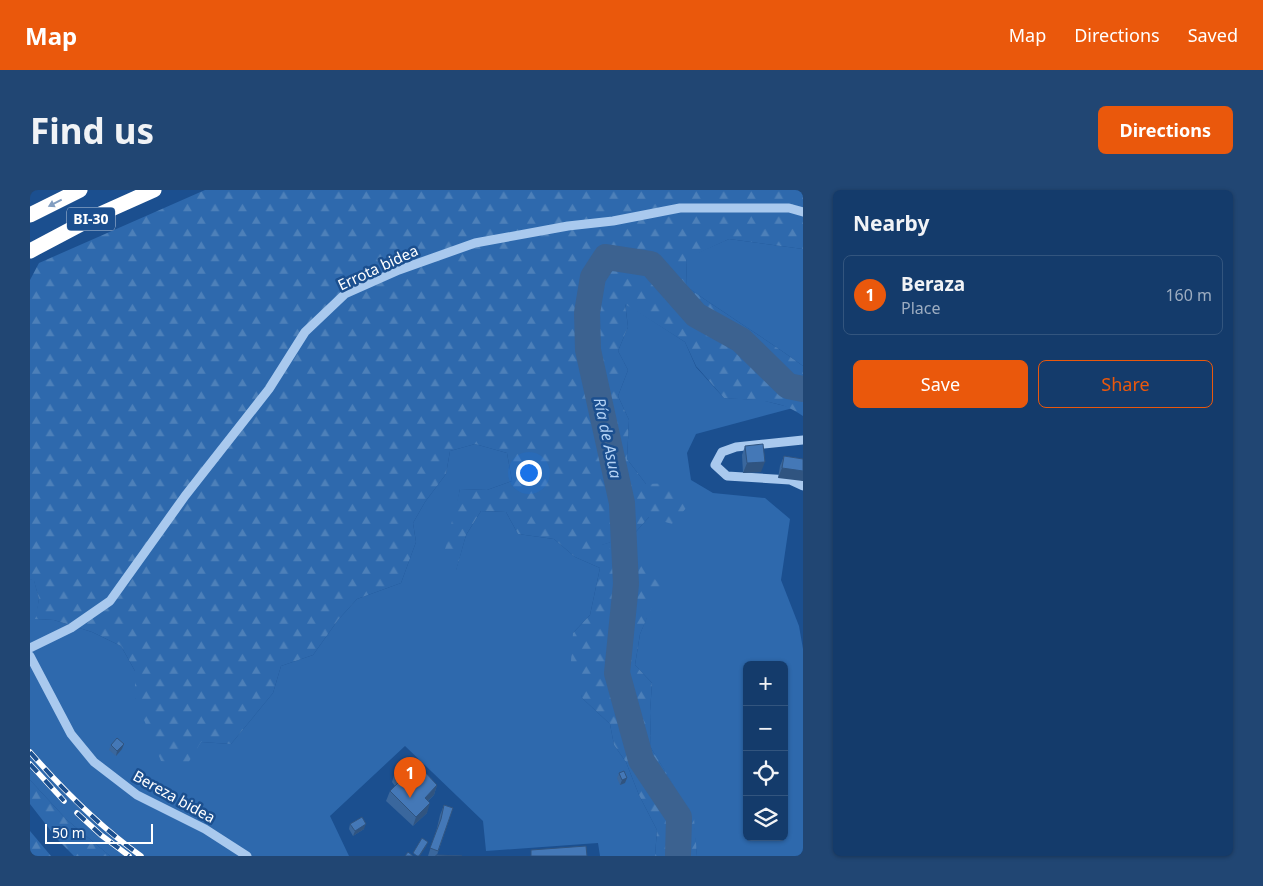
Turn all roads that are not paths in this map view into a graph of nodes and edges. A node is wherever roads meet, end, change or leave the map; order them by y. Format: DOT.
graph roads {
  1 [pos="80,190"];
  2 [pos="154,190"];
  3 [pos="803,212"];
  4 [pos="30,216"];
  5 [pos="30,251"];
  6 [pos="803,440"];
  7 [pos="803,486"];
  8 [pos="30,648"];
  9 [pos="30,656"];
  10 [pos="247,856"];
  1 -- 4 [label="highway, BI-30, one-way"];
  2 -- 5 [label="highway, BI-30"];
  3 -- 8 [label="street, Errota bidea"];
  6 -- 7 [label="street"];
  9 -- 10 [label="street, Bereza bidea"];
}
